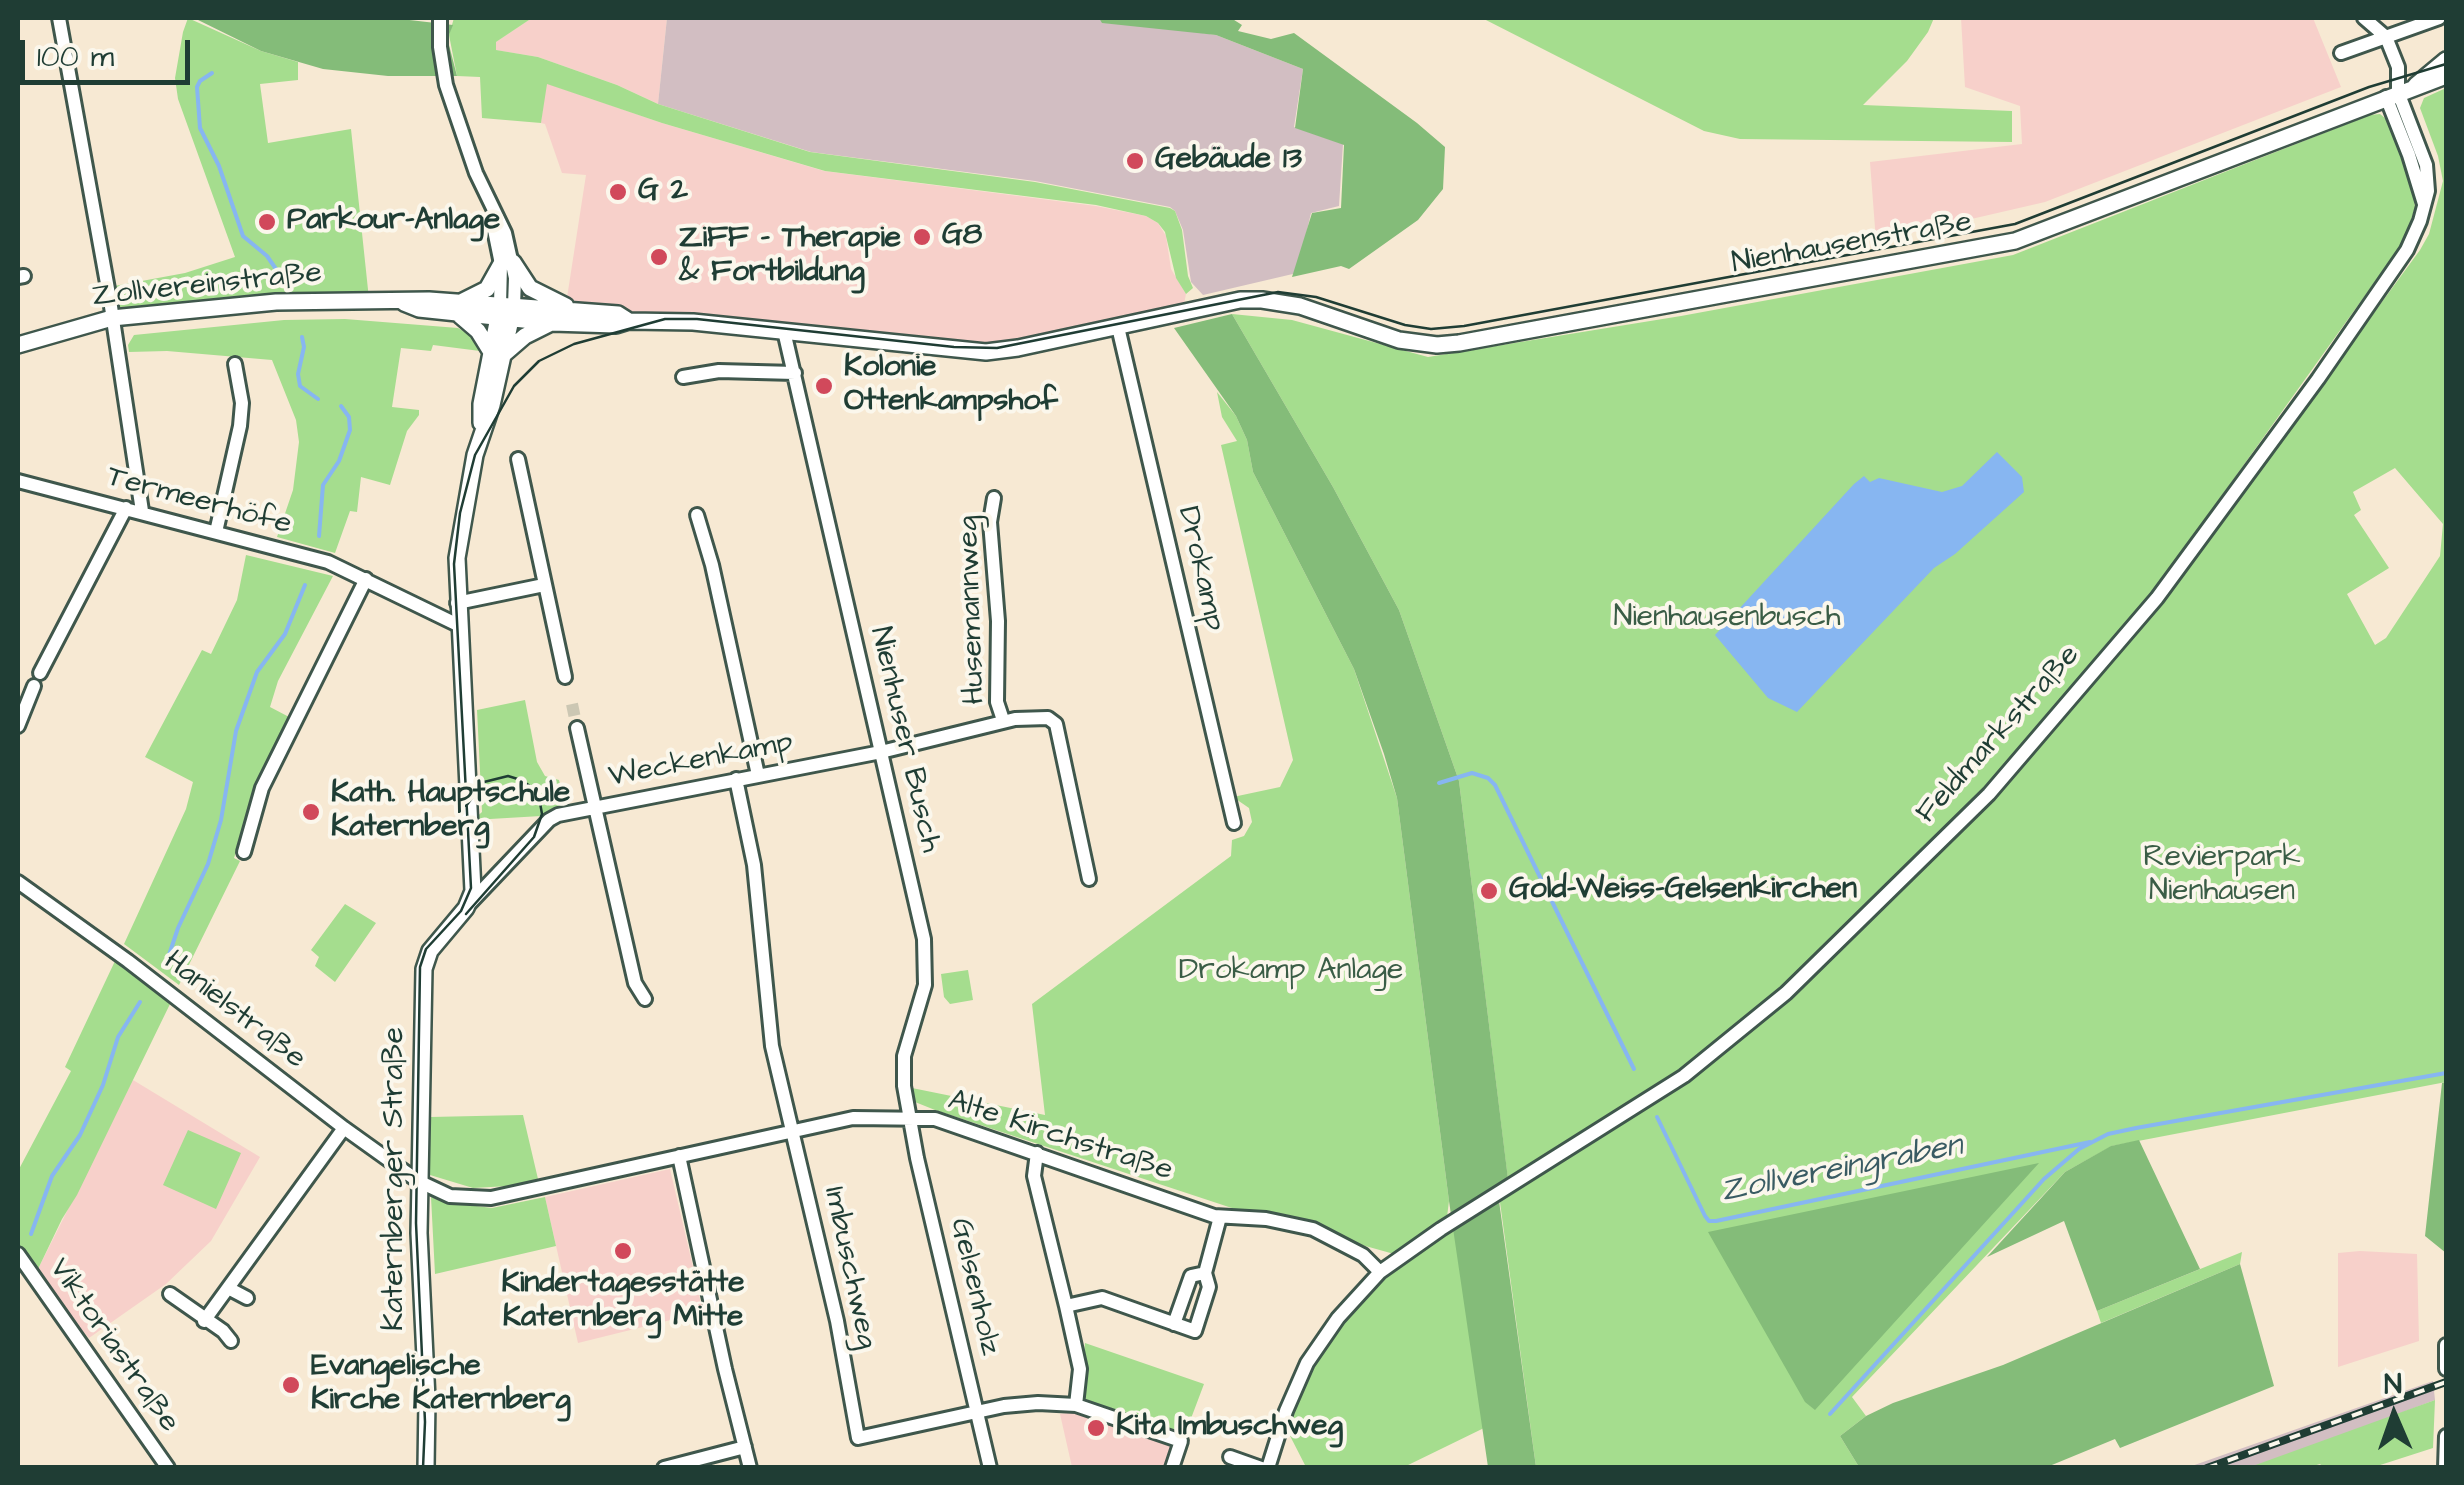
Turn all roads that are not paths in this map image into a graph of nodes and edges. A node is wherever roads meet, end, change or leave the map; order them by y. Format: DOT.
graph roads {
  1 [pos="59,18"];
  2 [pos="440,18"];
  3 [pos="2364,18"];
  4 [pos="2439,18"];
  5 [pos="2386,37"];
  6 [pos="2341,54"];
  7 [pos="2446,60"];
  8 [pos="2446,76"];
  9 [pos="2416,84"];
  10 [pos="2392,95"];
  11 [pos="507,263"];
  12 [pos="459,308"];
  13 [pos="506,311"];
  14 [pos="584,312"];
  15 [pos="112,318"];
  16 [pos="629,320"];
  17 [pos="552,323"];
  18 [pos="1118,326"];
  19 [pos="784,331"];
  20 [pos="18,345"];
  21 [pos="497,354"];
  22 [pos="235,364"];
  23 [pos="795,373"];
  24 [pos="683,377"];
  25 [pos="518,459"];
  26 [pos="18,481"];
  27 [pos="994,498"];
  28 [pos="126,508"];
  29 [pos="142,511"];
  30 [pos="697,515"];
  31 [pos="216,532"];
  32 [pos="366,579"];
  33 [pos="544,585"];
  34 [pos="457,604"];
  35 [pos="458,625"];
  36 [pos="565,677"];
  37 [pos="1003,720"];
  38 [pos="18,726"];
  39 [pos="578,728"];
  40 [pos="881,752"];
  41 [pos="758,775"];
  42 [pos="736,780"];
  43 [pos="595,807"];
  44 [pos="1234,823"];
  45 [pos="536,833"];
  46 [pos="244,852"];
  47 [pos="1089,879"];
  48 [pos="18,882"];
  49 [pos="468,904"];
  50 [pos="645,999"];
  51 [pos="910,1118"];
  52 [pos="344,1128"];
  53 [pos="793,1131"];
  54 [pos="1038,1153"];
  55 [pos="679,1156"];
  56 [pos="418,1182"];
  57 [pos="1220,1217"];
  58 [pos="18,1254"];
  59 [pos="1380,1272"];
  60 [pos="1206,1273"];
  61 [pos="228,1288"];
  62 [pos="170,1294"];
  63 [pos="247,1298"];
  64 [pos="1066,1306"];
  65 [pos="204,1320"];
  66 [pos="1174,1324"];
  67 [pos="231,1341"];
  68 [pos="2446,1345"];
  69 [pos="2446,1366"];
  70 [pos="1076,1405"];
  71 [pos="977,1412"];
  72 [pos="2446,1436"];
  73 [pos="745,1447"];
  74 [pos="1230,1457"];
  75 [pos="168,1468"];
  76 [pos="426,1468"];
  77 [pos="664,1468"];
  78 [pos="750,1468"];
  79 [pos="990,1468"];
  80 [pos="1172,1468"];
  81 [pos="1265,1468"];
  82 [pos="2445,1468"];
  1 -- 15 [label="street"];
  2 -- 11 [label="street"];
  3 -- 5 [label="street"];
  4 -- 5 [label="street"];
  5 -- 6 [label="street"];
  5 -- 10 [label="street"];
  7 -- 9 [label="main road"];
  8 -- 9 [label="main road"];
  9 -- 10 [label="main road"];
  10 -- 18 [label="main road, Nienhausenstraße"];
  10 -- 59 [label="street, Feldmarkstraße"];
  11 -- 12 [label="main road"];
  11 -- 13 [label="street"];
  11 -- 14 [label="main road"];
  12 -- 13 [label="main road, Zollvereinstraße"];
  12 -- 15 [label="main road, Zollvereinstraße"];
  12 -- 21 [label="main road"];
  13 -- 14 [label="main road"];
  13 -- 17 [label="main road"];
  13 -- 21 [label="main road"];
  14 -- 16 [label="main road"];
  15 -- 20 [label="main road, Zollvereinstraße"];
  15 -- 29 [label="street"];
  16 -- 17 [label="main road"];
  16 -- 19 [label="main road"];
  17 -- 21 [label="main road"];
  18 -- 19 [label="main road"];
  18 -- 44 [label="street, Drokamp"];
  19 -- 23 [label="street, Nienhuser Busch"];
  21 -- 34 [label="main road"];
  22 -- 31 [label="street"];
  23 -- 24 [label="street"];
  23 -- 40 [label="street, Nienhuser Busch"];
  25 -- 33 [label="street"];
  26 -- 28 [label="street, Termeerhöfe"];
  27 -- 37 [label="street, Husemannweg"];
  28 -- 29 [label="street, Termeerhöfe"];
  28 -- 38 [label="street"];
  29 -- 31 [label="street, Termeerhöfe"];
  30 -- 41 [label="street"];
  31 -- 32 [label="street, Termeerhöfe"];
  32 -- 35 [label="street, Termeerhöfe"];
  32 -- 46 [label="street"];
  33 -- 34 [label="street"];
  33 -- 36 [label="street"];
  34 -- 35 [label="main road"];
  35 -- 49 [label="main road"];
  37 -- 40 [label="street, Husemannweg"];
  37 -- 47 [label="street, Husemannweg"];
  39 -- 43 [label="street"];
  40 -- 41 [label="street, Weckenkamp"];
  40 -- 51 [label="street, Nienhuser Busch"];
  41 -- 42 [label="street, Weckenkamp"];
  42 -- 43 [label="street, Weckenkamp"];
  42 -- 53 [label="street, Imbuschweg"];
  43 -- 45 [label="street, Weckenkamp"];
  43 -- 50 [label="street"];
  45 -- 49 [label="street, Katernberger Straße"];
  48 -- 52 [label="street, Hanielstraße"];
  49 -- 56 [label="main road, Katernberger Straße"];
  51 -- 53 [label="street, Alte Kirchstraße"];
  51 -- 54 [label="street, Alte Kirchstraße"];
  51 -- 71 [label="street, Gelsenholz"];
  52 -- 56 [label="street, Hanielstraße"];
  52 -- 61 [label="street"];
  53 -- 55 [label="street, Alte Kirchstraße"];
  53 -- 71 [label="street, Imbuschweg"];
  54 -- 57 [label="street, Alte Kirchstraße"];
  54 -- 64 [label="street"];
  55 -- 56 [label="street, Alte Kirchstraße"];
  55 -- 73 [label="street"];
  56 -- 76 [label="main road, Katernberger Straße"];
  57 -- 59 [label="street, Alte Kirchstraße"];
  57 -- 60 [label="street"];
  58 -- 75 [label="street, Viktoriastraße"];
  59 -- 81 [label="street, Feldmarkstraße"];
  60 -- 66 [label="street"];
  60 -- 66 [label="street"];
  61 -- 63 [label="street"];
  61 -- 65 [label="street"];
  62 -- 65 [label="street"];
  64 -- 66 [label="street"];
  64 -- 70 [label="street"];
  65 -- 67 [label="street"];
  68 -- 69 [label="street"];
  70 -- 71 [label="street, Imbuschweg"];
  70 -- 80 [label="street, Imbuschweg"];
  71 -- 79 [label="street, Gelsenholz"];
  72 -- 82 [label="street"];
  73 -- 77 [label="street"];
  73 -- 78 [label="street"];
  74 -- 81 [label="street"];
}
